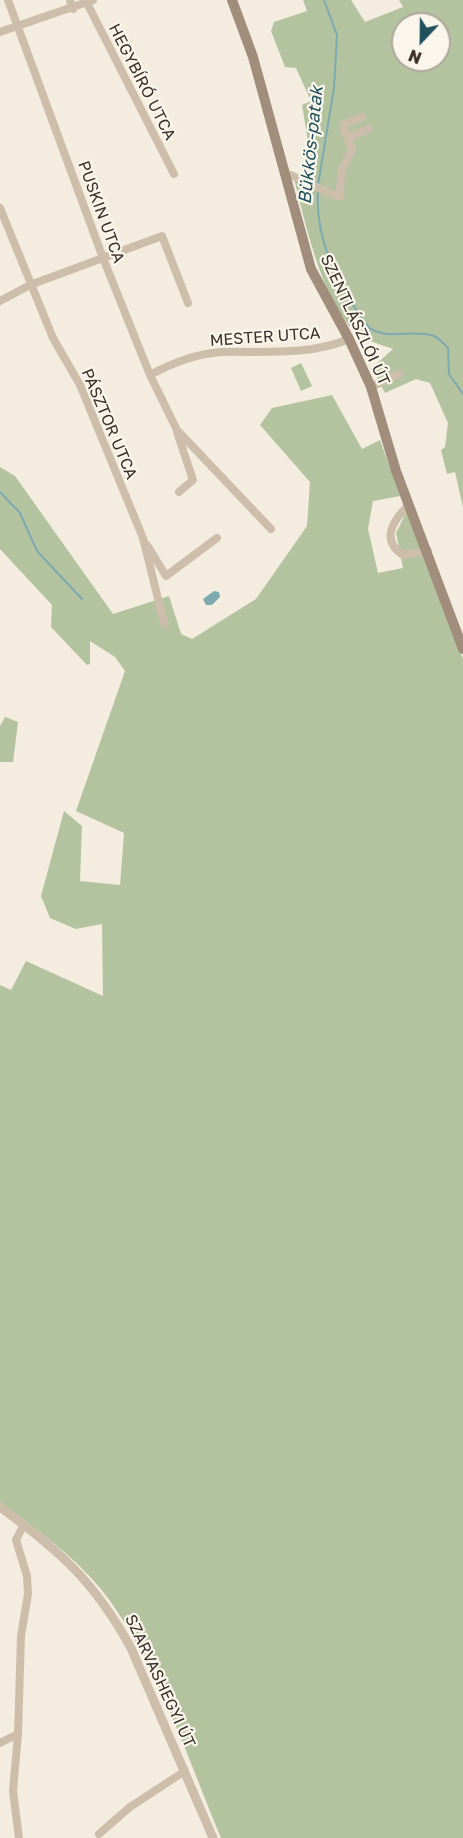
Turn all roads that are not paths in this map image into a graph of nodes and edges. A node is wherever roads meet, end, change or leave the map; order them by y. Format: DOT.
graph roads {
  1 [pos="8,0"];
  2 [pos="70,0"];
  3 [pos="232,0"];
  4 [pos="90,2"];
  5 [pos="73,9"];
  6 [pos="18,27"];
  7 [pos="0,32"];
  8 [pos="362,117"];
  9 [pos="368,129"];
  10 [pos="348,138"];
  11 [pos="174,174"];
  12 [pos="288,177"];
  13 [pos="0,208"];
  14 [pos="103,258"];
  15 [pos="30,285"];
  16 [pos="0,301"];
  17 [pos="188,303"];
  18 [pos="350,339"];
  19 [pos="399,374"];
  20 [pos="150,375"];
  21 [pos="371,387"];
  22 [pos="177,430"];
  23 [pos="179,492"];
  24 [pos="409,505"];
  25 [pos="271,529"];
  26 [pos="143,538"];
  27 [pos="217,538"];
  28 [pos="428,551"];
  29 [pos="164,623"];
  30 [pos="463,649"];
  31 [pos="0,1507"];
  32 [pos="24,1524"];
  33 [pos="18,1734"];
  34 [pos="0,1743"];
  35 [pos="185,1772"];
  36 [pos="99,1834"];
  37 [pos="19,1838"];
  38 [pos="213,1838"];
  1 -- 6 [label="street, PUSKIN UTCA"];
  2 -- 5 [label="street"];
  3 -- 12 [label="main road, SZENTLÁSZLÓI ÚT"];
  4 -- 5 [label="street"];
  4 -- 11 [label="street, HEGYBÍRÓ UTCA"];
  5 -- 6 [label="street"];
  6 -- 7 [label="street"];
  6 -- 14 [label="street, PUSKIN UTCA"];
  8 -- 10 [label="street"];
  9 -- 10 [label="street"];
  10 -- 12 [label="street"];
  12 -- 18 [label="main road, SZENTLÁSZLÓI ÚT"];
  13 -- 15 [label="street, PÁSZTOR UTCA"];
  14 -- 15 [label="street"];
  14 -- 17 [label="street"];
  14 -- 20 [label="street, PUSKIN UTCA"];
  15 -- 16 [label="street"];
  15 -- 26 [label="street, PÁSZTOR UTCA"];
  18 -- 20 [label="street, MESTER UTCA"];
  18 -- 21 [label="main road, SZENTLÁSZLÓI ÚT"];
  19 -- 21 [label="street"];
  20 -- 22 [label="street, PUSKIN UTCA"];
  21 -- 24 [label="main road, SZENTLÁSZLÓI ÚT"];
  22 -- 23 [label="street, PUSKIN UTCA"];
  22 -- 25 [label="street, PUSKIN UTCA"];
  24 -- 28 [label="main road, SZENTLÁSZLÓI ÚT"];
  24 -- 28 [label="street"];
  26 -- 27 [label="street"];
  26 -- 29 [label="street, PÁSZTOR UTCA"];
  28 -- 30 [label="main road, SZENTLÁSZLÓI ÚT"];
  31 -- 32 [label="street, SZARVASHEGYI ÚT"];
  32 -- 33 [label="street"];
  32 -- 35 [label="street, SZARVASHEGYI ÚT"];
  33 -- 34 [label="street"];
  33 -- 37 [label="street"];
  35 -- 36 [label="street"];
  35 -- 38 [label="street, SZARVASHEGYI ÚT"];
}
